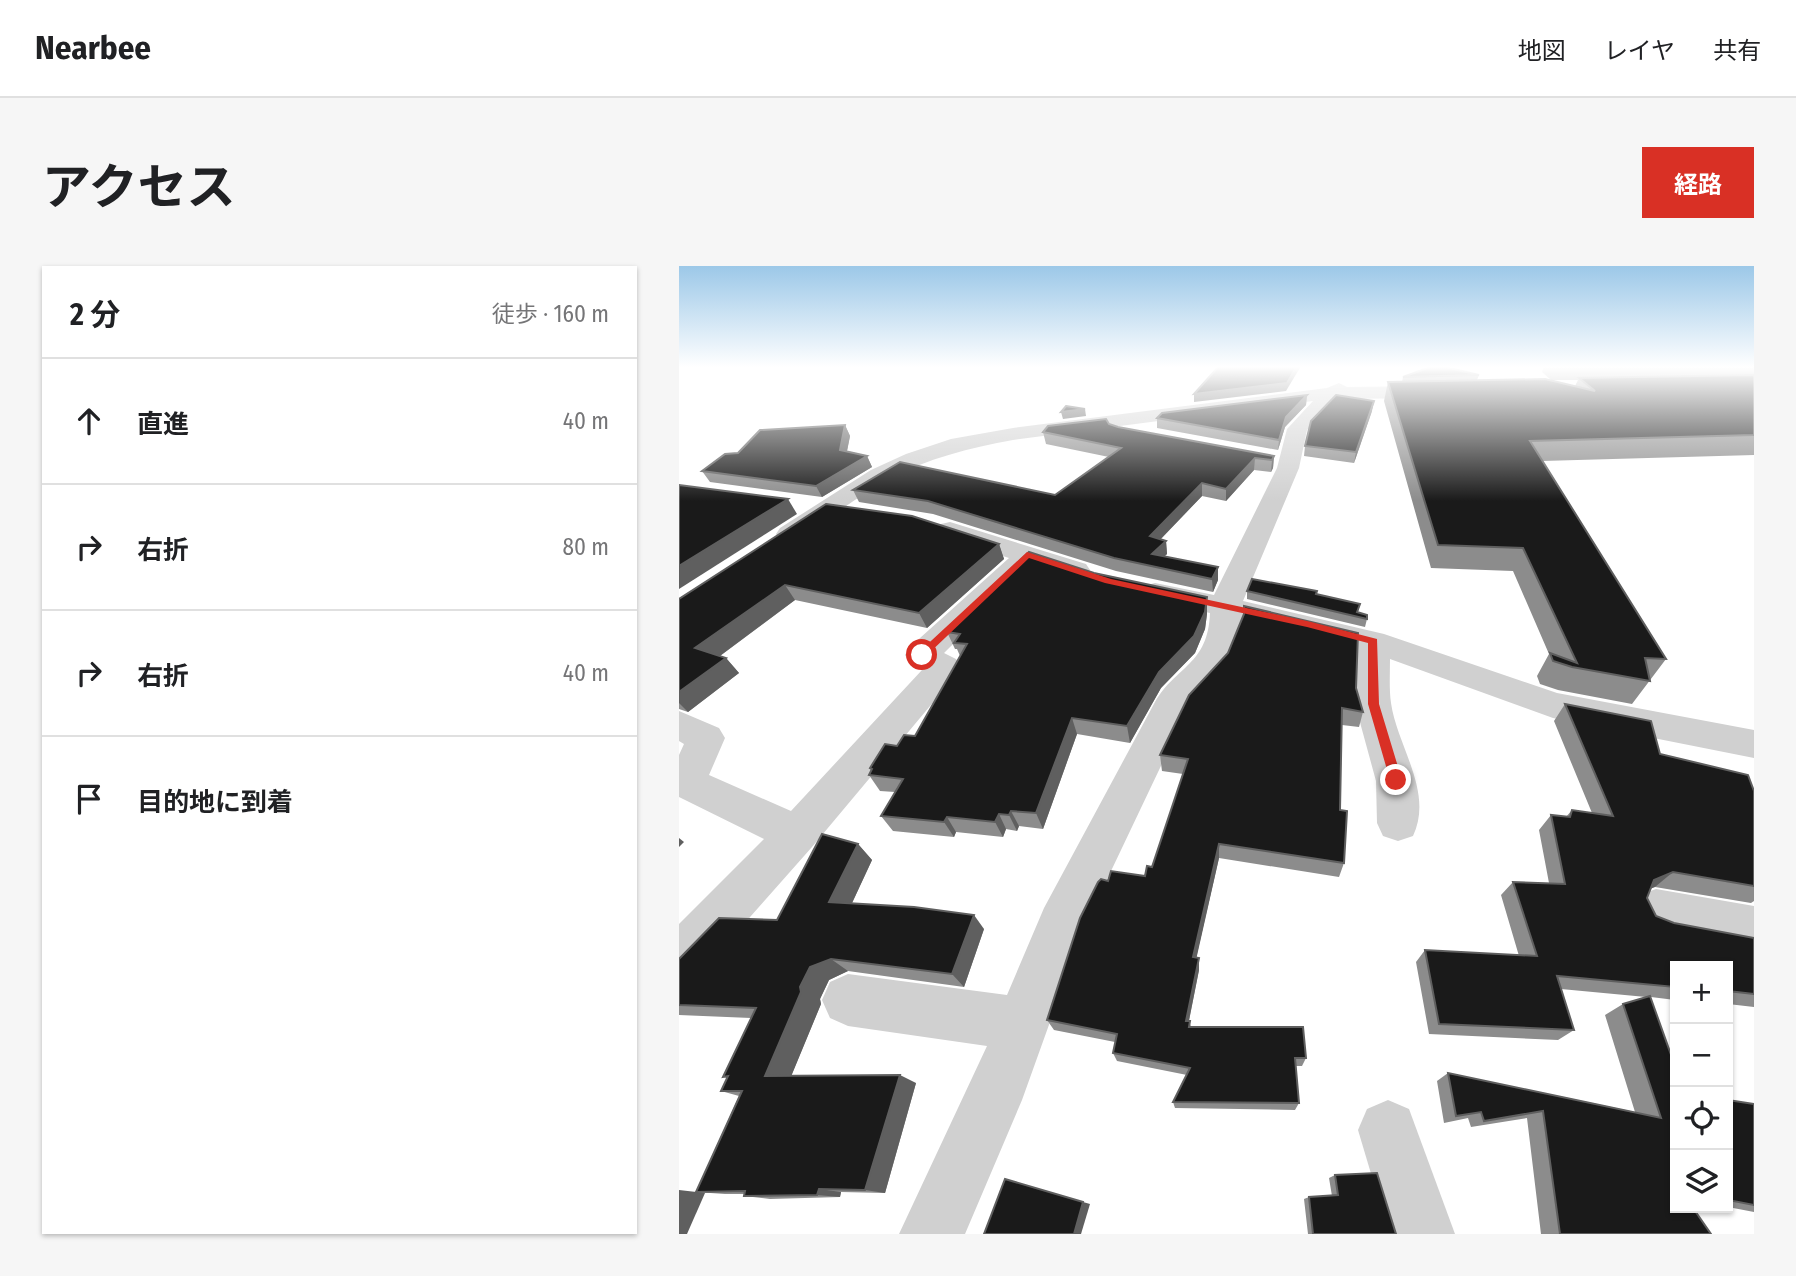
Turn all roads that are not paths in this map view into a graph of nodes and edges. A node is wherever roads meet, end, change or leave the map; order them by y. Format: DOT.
graph roads {
  1 [pos="1159,411"];
  2 [pos="1314,411"];
  3 [pos="1090,424"];
  4 [pos="1155,437"];
  5 [pos="789,502"];
  6 [pos="830,507"];
  7 [pos="870,513"];
  8 [pos="923,521"];
  9 [pos="772,544"];
  10 [pos="1027,555"];
  11 [pos="1225,608"];
  12 [pos="1373,642"];
  13 [pos="679,725"];
  14 [pos="1745,754"];
  15 [pos="1398,823"];
  16 [pos="797,834"];
  17 [pos="1656,911"];
  18 [pos="1754,929"];
  19 [pos="682,952"];
  20 [pos="848,1000"];
  21 [pos="1022,1024"];
  22 [pos="1388,1130"];
  23 [pos="932,1234"];
  24 [pos="1422,1234"];
  1 -- 3 [label="street"];
  2 -- 11 [label="street"];
  3 -- 4 [label="street"];
  3 -- 6 [label="street"];
  5 -- 6 [label="street"];
  6 -- 7 [label="street"];
  6 -- 9 [label="street"];
  8 -- 10 [label="street"];
  10 -- 11 [label="street"];
  10 -- 16 [label="street"];
  11 -- 12 [label="street"];
  11 -- 21 [label="street"];
  12 -- 14 [label="street"];
  12 -- 15 [label="street"];
  13 -- 16 [label="street"];
  16 -- 19 [label="street"];
  17 -- 18 [label="street"];
  20 -- 21 [label="street"];
  21 -- 23 [label="street"];
  22 -- 24 [label="street"];
}
